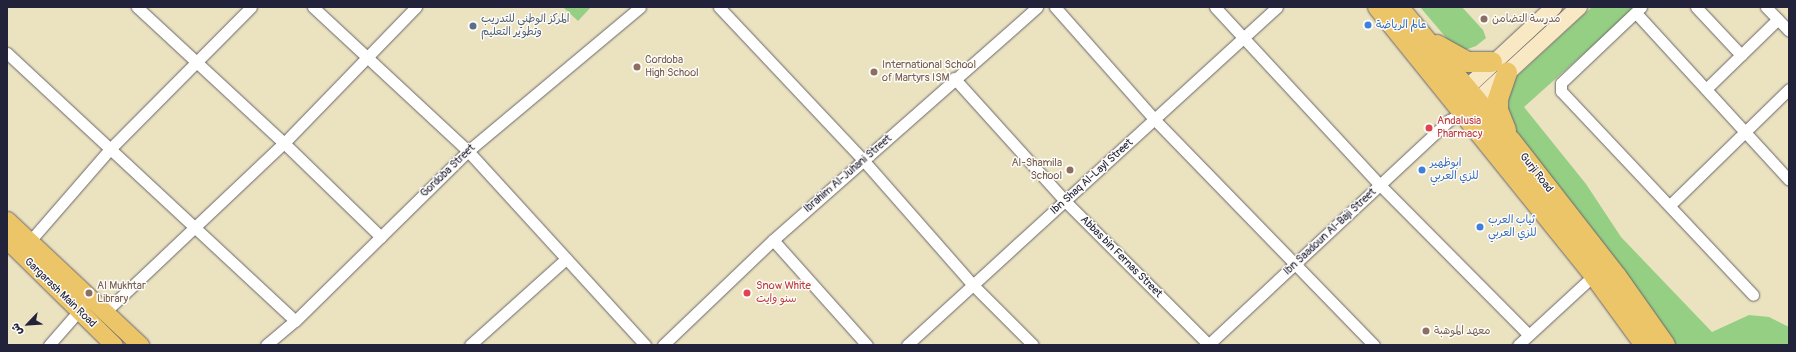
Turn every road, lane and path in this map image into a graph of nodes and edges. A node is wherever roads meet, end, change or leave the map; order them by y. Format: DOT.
graph roads {
  1 [pos="137,7"];
  2 [pos="251,7"];
  3 [pos="313,7"];
  4 [pos="416,7"];
  5 [pos="640,7"];
  6 [pos="719,7"];
  7 [pos="1037,7"];
  8 [pos="1055,7"];
  9 [pos="1215,7"];
  10 [pos="1277,7"];
  11 [pos="1378,7"];
  12 [pos="1398,7"];
  13 [pos="1554,7"];
  14 [pos="1580,7"];
  15 [pos="1696,7"];
  16 [pos="1766,7"];
  17 [pos="1639,10"];
  18 [pos="1778,19"];
  19 [pos="1789,31"];
  20 [pos="1420,35"];
  21 [pos="1243,38"];
  22 [pos="7,53"];
  23 [pos="1741,55"];
  24 [pos="367,57"];
  25 [pos="196,61"];
  26 [pos="1500,67"];
  27 [pos="954,78"];
  28 [pos="1706,89"];
  29 [pos="1789,89"];
  30 [pos="1472,94"];
  31 [pos="1455,111"];
  32 [pos="1155,120"];
  33 [pos="1744,132"];
  34 [pos="1511,141"];
  35 [pos="284,142"];
  36 [pos="110,150"];
  37 [pos="468,151"];
  38 [pos="864,161"];
  39 [pos="1789,180"];
  40 [pos="1380,186"];
  41 [pos="1065,201"];
  42 [pos="1670,205"];
  43 [pos="7,220"];
  44 [pos="195,227"];
  45 [pos="381,237"];
  46 [pos="7,240"];
  47 [pos="773,240"];
  48 [pos="30,241"];
  49 [pos="566,259"];
  50 [pos="1296,266"];
  51 [pos="1594,275"];
  52 [pos="972,284"];
  53 [pos="1753,295"];
  54 [pos="84,306"];
  55 [pos="105,312"];
  56 [pos="295,321"];
  57 [pos="1529,335"];
  58 [pos="49,345"];
  59 [pos="114,345"];
  60 [pos="140,345"];
  61 [pos="266,345"];
  62 [pos="470,345"];
  63 [pos="644,345"];
  64 [pos="662,345"];
  65 [pos="867,345"];
  66 [pos="907,345"];
  67 [pos="1033,345"];
  68 [pos="1209,345"];
  69 [pos="1374,345"];
  70 [pos="1518,345"];
  71 [pos="1645,345"];
  72 [pos="1665,345"];
  1 -- 25 [label="street"];
  2 -- 25 [label="street"];
  3 -- 24 [label="street"];
  4 -- 24 [label="street"];
  5 -- 37 [label="street, Gordoba Street"];
  6 -- 38 [label="street"];
  7 -- 27 [label="street, Ibrahim Al-Juhani Street"];
  8 -- 32 [label="street"];
  9 -- 21 [label="street"];
  10 -- 21 [label="street, Ibn Shaq Al-Layl Street"];
  11 -- 31 [label="highway, Gurji Road"];
  12 -- 20 [label="highway, Gurji Road"];
  13 -- 26 [label="street"];
  14 -- 26 [label="street"];
  15 -- 23 [label="street"];
  16 -- 18 [label="street"];
  17 -- 28 [label="street"];
  17 -- 42 [label="street"];
  18 -- 19 [label="street"];
  18 -- 23 [label="street"];
  20 -- 26 [label="highway"];
  20 -- 30 [label="highway, Gurji Road"];
  21 -- 32 [label="street, Ibn Shaq Al-Layl Street"];
  21 -- 40 [label="street"];
  22 -- 36 [label="street"];
  23 -- 28 [label="street"];
  24 -- 35 [label="street"];
  24 -- 37 [label="street"];
  25 -- 35 [label="street"];
  25 -- 36 [label="street"];
  26 -- 30 [label="street"];
  26 -- 34 [label="highway"];
  27 -- 38 [label="street, Ibrahim Al-Juhani Street"];
  27 -- 41 [label="street, Abbas bin Fernas Street"];
  28 -- 33 [label="street"];
  29 -- 33 [label="street"];
  30 -- 31 [label="street"];
  30 -- 34 [label="highway, Gurji Road"];
  31 -- 40 [label="street, Ibn Saadoun Al-Baji Street"];
  31 -- 51 [label="highway, Gurji Road"];
  32 -- 41 [label="street, Ibn Shaq Al-Layl Street"];
  32 -- 50 [label="street"];
  33 -- 39 [label="street"];
  33 -- 42 [label="street"];
  34 -- 72 [label="highway, Gurji Road"];
  35 -- 44 [label="street"];
  35 -- 45 [label="street"];
  36 -- 44 [label="street"];
  36 -- 48 [label="street"];
  37 -- 45 [label="street, Gordoba Street"];
  37 -- 49 [label="street"];
  38 -- 47 [label="street, Ibrahim Al-Juhani Street"];
  38 -- 52 [label="street"];
  40 -- 50 [label="street, Ibn Saadoun Al-Baji Street"];
  40 -- 57 [label="street"];
  41 -- 52 [label="street, Ibn Shaq Al-Layl Street"];
  41 -- 68 [label="street, Abbas bin Fernas Street"];
  42 -- 53 [label="street"];
  43 -- 48 [label="main road, Gargarash Main Road"];
  44 -- 55 [label="street"];
  44 -- 56 [label="street"];
  45 -- 56 [label="street, Gordoba Street"];
  46 -- 54 [label="main road, Gargarash Main Road"];
  47 -- 64 [label="street, Ibrahim Al-Juhani Street"];
  47 -- 65 [label="street"];
  48 -- 54 [label="main road, Gargarash Main Road"];
  49 -- 62 [label="street"];
  49 -- 63 [label="street"];
  50 -- 68 [label="street, Ibn Saadoun Al-Baji Street"];
  50 -- 69 [label="street"];
  51 -- 57 [label="street"];
  51 -- 71 [label="highway, Gurji Road"];
  52 -- 66 [label="street, Ibn Shaq Al-Layl Street"];
  52 -- 67 [label="street"];
  54 -- 55 [label="main road, Gargarash Main Road"];
  54 -- 58 [label="street"];
  54 -- 59 [label="main road, Gargarash Main Road"];
  55 -- 60 [label="main road, Gargarash Main Road"];
  56 -- 61 [label="street, Gordoba Street"];
  57 -- 70 [label="street"];
}
